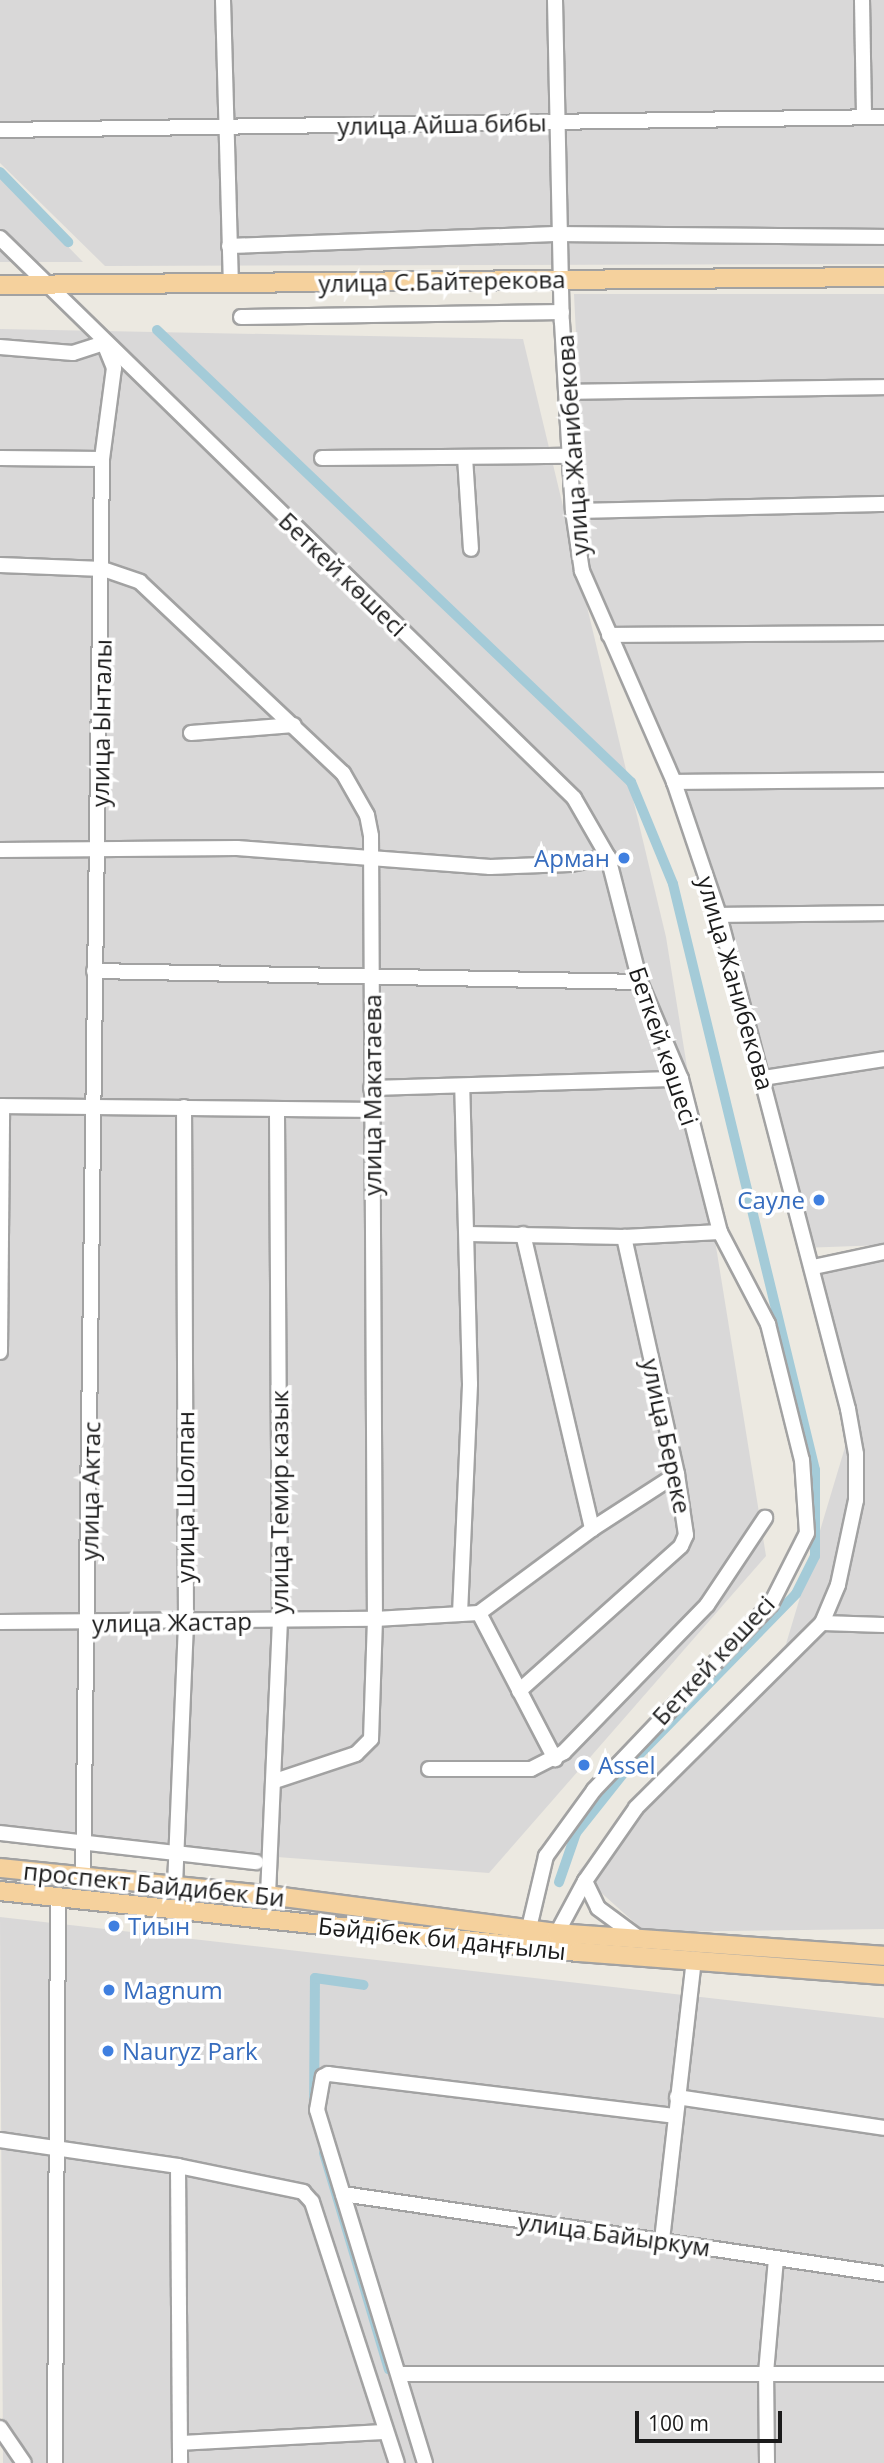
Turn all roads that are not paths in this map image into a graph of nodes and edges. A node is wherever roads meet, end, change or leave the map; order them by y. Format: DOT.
graph roads {
  1 [pos="223,0"];
  2 [pos="555,0"];
  3 [pos="862,0"];
  4 [pos="864,117"];
  5 [pos="884,117"];
  6 [pos="557,122"];
  7 [pos="224,128"];
  8 [pos="0,130"];
  9 [pos="561,234"];
  10 [pos="884,237"];
  11 [pos="2,242"];
  12 [pos="229,246"];
  13 [pos="884,277"];
  14 [pos="562,280"];
  15 [pos="231,284"];
  16 [pos="0,285"];
  17 [pos="52,285"];
  18 [pos="562,312"];
  19 [pos="241,317"];
  20 [pos="104,343"];
  21 [pos="0,347"];
  22 [pos="884,387"];
  23 [pos="566,392"];
  24 [pos="570,456"];
  25 [pos="465,457"];
  26 [pos="0,458"];
  27 [pos="322,458"];
  28 [pos="102,459"];
  29 [pos="884,504"];
  30 [pos="573,511"];
  31 [pos="471,549"];
  32 [pos="0,565"];
  33 [pos="103,569"];
  34 [pos="884,633"];
  35 [pos="609,635"];
  36 [pos="294,724"];
  37 [pos="191,733"];
  38 [pos="884,780"];
  39 [pos="674,782"];
  40 [pos="100,848"];
  41 [pos="0,850"];
  42 [pos="608,857"];
  43 [pos="371,862"];
  44 [pos="884,913"];
  45 [pos="719,915"];
  46 [pos="94,971"];
  47 [pos="371,977"];
  48 [pos="640,982"];
  49 [pos="884,1059"];
  50 [pos="763,1078"];
  51 [pos="681,1079"];
  52 [pos="371,1087"];
  53 [pos="462,1088"];
  54 [pos="94,1105"];
  55 [pos="1,1106"];
  56 [pos="184,1107"];
  57 [pos="277,1109"];
  58 [pos="372,1110"];
  59 [pos="720,1232"];
  60 [pos="468,1234"];
  61 [pos="523,1234"];
  62 [pos="624,1237"];
  63 [pos="884,1252"];
  64 [pos="814,1267"];
  65 [pos="0,1352"];
  66 [pos="677,1474"];
  67 [pos="765,1518"];
  68 [pos="592,1529"];
  69 [pos="479,1613"];
  70 [pos="460,1614"];
  71 [pos="375,1619"];
  72 [pos="280,1620"];
  73 [pos="0,1622"];
  74 [pos="88,1622"];
  75 [pos="186,1622"];
  76 [pos="822,1623"];
  77 [pos="884,1625"];
  78 [pos="519,1691"];
  79 [pos="555,1759"];
  80 [pos="429,1769"];
  81 [pos="275,1781"];
  82 [pos="0,1833"];
  83 [pos="84,1844"];
  84 [pos="180,1853"];
  85 [pos="256,1861"];
  86 [pos="0,1868"];
  87 [pos="83,1877"];
  88 [pos="585,1881"];
  89 [pos="175,1886"];
  90 [pos="0,1891"];
  91 [pos="268,1895"];
  92 [pos="58,1897"];
  93 [pos="529,1928"];
  94 [pos="557,1933"];
  95 [pos="641,1940"];
  96 [pos="879,1954"];
  97 [pos="694,1959"];
  98 [pos="884,1975"];
  99 [pos="677,2097"];
  100 [pos="675,2116"];
  101 [pos="884,2128"];
  102 [pos="0,2140"];
  103 [pos="59,2149"];
  104 [pos="178,2166"];
  105 [pos="343,2194"];
  106 [pos="662,2240"];
  107 [pos="776,2258"];
  108 [pos="884,2274"];
  109 [pos="400,2374"];
  110 [pos="766,2374"];
  111 [pos="884,2374"];
  112 [pos="0,2428"];
  113 [pos="386,2432"];
  114 [pos="180,2443"];
  115 [pos="24,2463"];
  116 [pos="55,2463"];
  117 [pos="180,2463"];
  118 [pos="397,2463"];
  119 [pos="425,2463"];
  120 [pos="767,2463"];
  1 -- 7 [label="street"];
  2 -- 6 [label="street, улица Жанибекова"];
  3 -- 4 [label="street"];
  4 -- 5 [label="street, улица Айша бибы"];
  4 -- 6 [label="street, улица Айша бибы"];
  6 -- 7 [label="street, улица Айша бибы"];
  6 -- 9 [label="street, улица Жанибекова"];
  7 -- 8 [label="street, улица Айша бибы"];
  7 -- 12 [label="street"];
  9 -- 10 [label="street"];
  9 -- 12 [label="street"];
  9 -- 14 [label="street, улица Жанибекова"];
  11 -- 17 [label="street"];
  12 -- 15 [label="street"];
  13 -- 14 [label="main road, улица С.Байтерекова"];
  14 -- 15 [label="main road, улица С.Байтерекова"];
  14 -- 18 [label="street, улица Жанибекова"];
  15 -- 17 [label="main road, улица С.Байтерекова"];
  16 -- 17 [label="main road, улица С.Байтерекова"];
  17 -- 20 [label="street"];
  18 -- 19 [label="street"];
  18 -- 23 [label="street, улица Жанибекова"];
  20 -- 21 [label="street"];
  20 -- 28 [label="street, улица Ынталы"];
  20 -- 42 [label="street, Беткей көшесі"];
  22 -- 23 [label="street"];
  23 -- 24 [label="street, улица Жанибекова"];
  24 -- 25 [label="street"];
  24 -- 30 [label="street, улица Жанибекова"];
  25 -- 27 [label="street"];
  25 -- 31 [label="street"];
  26 -- 28 [label="street"];
  28 -- 33 [label="street, улица Ынталы"];
  29 -- 30 [label="street"];
  30 -- 35 [label="street, улица Жанибекова"];
  32 -- 33 [label="street, улица Макатаева"];
  33 -- 36 [label="street, улица Макатаева"];
  33 -- 40 [label="street, улица Ынталы"];
  34 -- 35 [label="street"];
  35 -- 39 [label="street, улица Жанибекова"];
  36 -- 37 [label="street"];
  36 -- 43 [label="street, улица Макатаева"];
  38 -- 39 [label="street"];
  39 -- 45 [label="street, улица Жанибекова"];
  40 -- 41 [label="street"];
  40 -- 43 [label="street"];
  40 -- 46 [label="street, улица Ынталы"];
  42 -- 43 [label="street"];
  42 -- 48 [label="street, Беткей көшесі"];
  43 -- 47 [label="street, улица Макатаева"];
  44 -- 45 [label="street"];
  45 -- 50 [label="street, улица Жанибекова"];
  46 -- 47 [label="street"];
  46 -- 54 [label="street, улица Ынталы"];
  47 -- 48 [label="street"];
  47 -- 52 [label="street, улица Макатаева"];
  48 -- 51 [label="street, Беткей көшесі"];
  49 -- 50 [label="street"];
  50 -- 64 [label="street, улица Жанибекова"];
  51 -- 53 [label="street"];
  51 -- 59 [label="street, Беткей көшесі"];
  52 -- 53 [label="street"];
  52 -- 58 [label="street, улица Макатаева"];
  53 -- 60 [label="street"];
  54 -- 55 [label="street"];
  54 -- 56 [label="street"];
  54 -- 74 [label="street, улица Актас"];
  55 -- 65 [label="street"];
  56 -- 57 [label="street"];
  56 -- 75 [label="street, улица Шолпан"];
  57 -- 58 [label="street"];
  57 -- 72 [label="street, улица Темир казык"];
  58 -- 71 [label="street, улица Макатаева"];
  59 -- 62 [label="street"];
  59 -- 93 [label="street, Беткей көшесі"];
  60 -- 61 [label="street"];
  60 -- 70 [label="street"];
  61 -- 62 [label="street"];
  61 -- 68 [label="street"];
  62 -- 66 [label="street, улица Береке"];
  63 -- 64 [label="street"];
  64 -- 76 [label="street, улица Жанибекова"];
  66 -- 68 [label="street"];
  66 -- 78 [label="street, улица Береке"];
  67 -- 79 [label="street"];
  68 -- 69 [label="street"];
  69 -- 70 [label="street, улица Жастар"];
  69 -- 78 [label="street"];
  70 -- 71 [label="street, улица Жастар"];
  71 -- 72 [label="street, улица Жастар"];
  71 -- 81 [label="street, улица Макатаева"];
  72 -- 75 [label="street, улица Жастар"];
  72 -- 81 [label="street, улица Темир казык"];
  73 -- 74 [label="street, улица Жастар"];
  74 -- 75 [label="street, улица Жастар"];
  74 -- 83 [label="street, улица Актас"];
  75 -- 84 [label="street, улица Шолпан"];
  76 -- 77 [label="street"];
  76 -- 88 [label="street, улица Жанибекова"];
  78 -- 79 [label="street"];
  79 -- 80 [label="street"];
  81 -- 91 [label="street, улица Темир казык"];
  82 -- 83 [label="street"];
  83 -- 84 [label="street"];
  83 -- 87 [label="street, улица Актас"];
  84 -- 85 [label="street"];
  84 -- 89 [label="street, улица Шолпан"];
  86 -- 87 [label="main road, проспект Байдибек Би"];
  87 -- 89 [label="main road, проспект Байдибек Би"];
  88 -- 94 [label="street, улица Жанибекова"];
  88 -- 95 [label="street"];
  89 -- 91 [label="main road, проспект Байдибек Би"];
  90 -- 92 [label="main road, Бәйдібек би даңғылы"];
  91 -- 93 [label="main road, проспект Байдибек Би"];
  92 -- 97 [label="main road, Бәйдібек би даңғылы"];
  92 -- 103 [label="street"];
  93 -- 94 [label="main road, проспект Байдибек Би"];
  94 -- 95 [label="main road, Бәйдібек би даңғылы"];
  95 -- 96 [label="main road, Бәйдібек би даңғылы"];
  97 -- 98 [label="main road, Бәйдібек би даңғылы"];
  97 -- 99 [label="street"];
  99 -- 100 [label="street"];
  99 -- 101 [label="street"];
  100 -- 105 [label="street"];
  100 -- 106 [label="street"];
  102 -- 103 [label="street"];
  103 -- 104 [label="street"];
  103 -- 116 [label="street"];
  104 -- 113 [label="street"];
  104 -- 114 [label="street"];
  105 -- 106 [label="street, улица Байыркум"];
  105 -- 109 [label="street"];
  106 -- 107 [label="street, улица Байыркум"];
  107 -- 108 [label="street, улица Байыркум"];
  107 -- 110 [label="street"];
  109 -- 110 [label="street"];
  109 -- 119 [label="street"];
  110 -- 111 [label="street"];
  110 -- 120 [label="street"];
  112 -- 115 [label="street"];
  113 -- 114 [label="street"];
  113 -- 118 [label="street"];
  114 -- 117 [label="street"];
}
